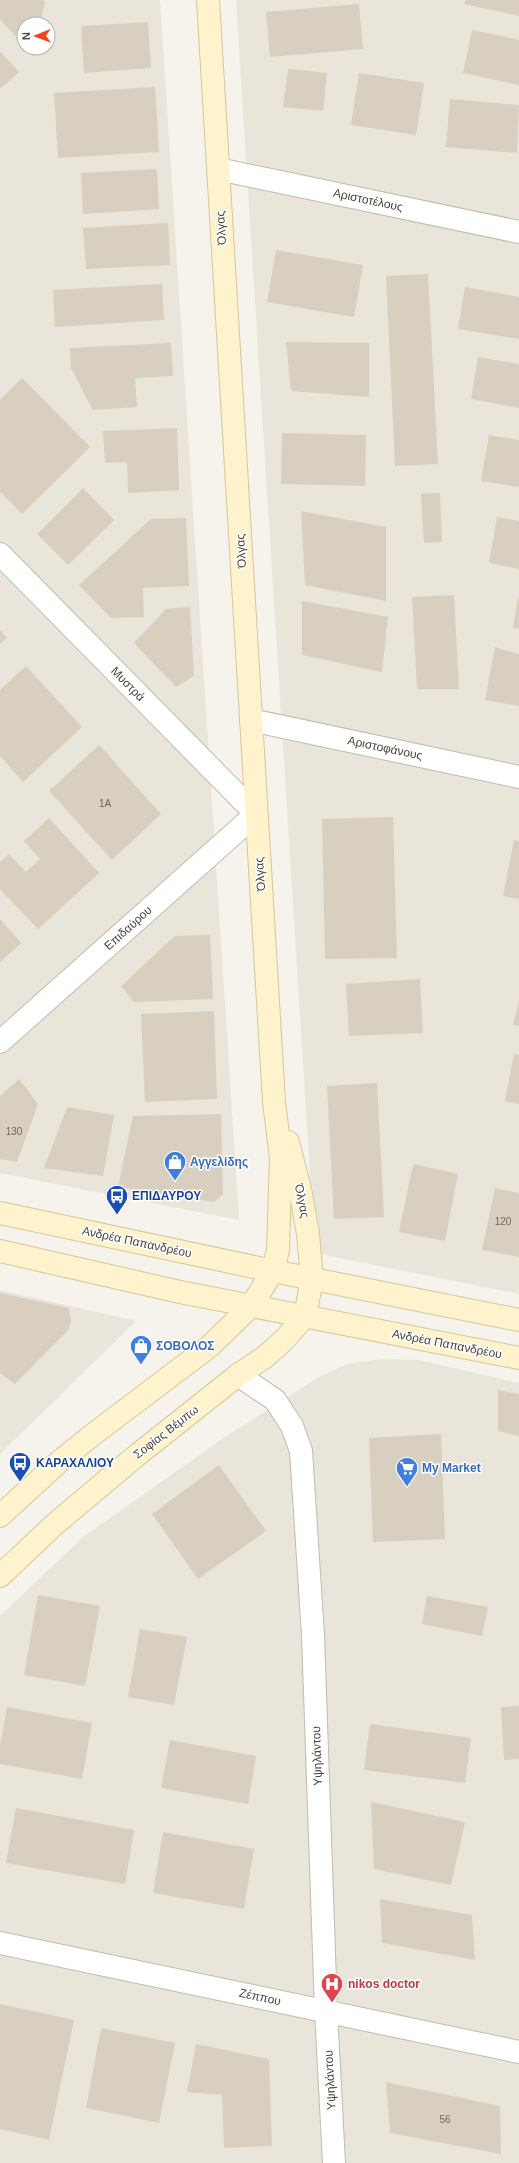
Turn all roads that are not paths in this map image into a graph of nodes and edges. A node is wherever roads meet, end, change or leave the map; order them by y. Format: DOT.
graph roads {
  1 [pos="208,0"];
  2 [pos="218,169"];
  3 [pos="519,232"];
  4 [pos="0,554"];
  5 [pos="251,720"];
  6 [pos="519,777"];
  7 [pos="256,814"];
  8 [pos="0,1042"];
  9 [pos="274,1102"];
  10 [pos="0,1213"];
  11 [pos="0,1251"];
  12 [pos="273,1271"];
  13 [pos="312,1279"];
  14 [pos="251,1306"];
  15 [pos="305,1316"];
  16 [pos="519,1320"];
  17 [pos="519,1358"];
  18 [pos="238,1375"];
  19 [pos="0,1516"];
  20 [pos="0,1576"];
  21 [pos="0,1943"];
  22 [pos="326,2011"];
  23 [pos="519,2052"];
  24 [pos="334,2163"];
  1 -- 2 [label="main road, Όλγας"];
  2 -- 3 [label="street, Αριστοτέλους"];
  2 -- 5 [label="main road, Όλγας"];
  4 -- 7 [label="street, Μυστρά"];
  5 -- 6 [label="street, Αριστοφάνους"];
  5 -- 7 [label="main road, Όλγας"];
  7 -- 8 [label="street, Επιδαύρου"];
  7 -- 9 [label="main road, Όλγας"];
  9 -- 12 [label="main road, Όλγας"];
  9 -- 13 [label="main road, Όλγας"];
  10 -- 12 [label="main road, Ανδρέα Παπανδρέου"];
  11 -- 14 [label="main road"];
  12 -- 13 [label="main road, Ανδρέα Παπανδρέου"];
  12 -- 14 [label="main road"];
  13 -- 15 [label="main road"];
  13 -- 16 [label="main road"];
  14 -- 15 [label="main road, Ανδρέα Παπανδρέου"];
  14 -- 19 [label="main road"];
  15 -- 17 [label="main road, Ανδρέα Παπανδρέου"];
  15 -- 18 [label="main road, Σοφίας Βέμπω"];
  18 -- 20 [label="main road, Σοφίας Βέμπω"];
  18 -- 22 [label="street, Υψηλάντου"];
  21 -- 22 [label="street, Ζέππου"];
  22 -- 23 [label="street, Ζέππου"];
  22 -- 24 [label="street, Υψηλάντου"];
}
